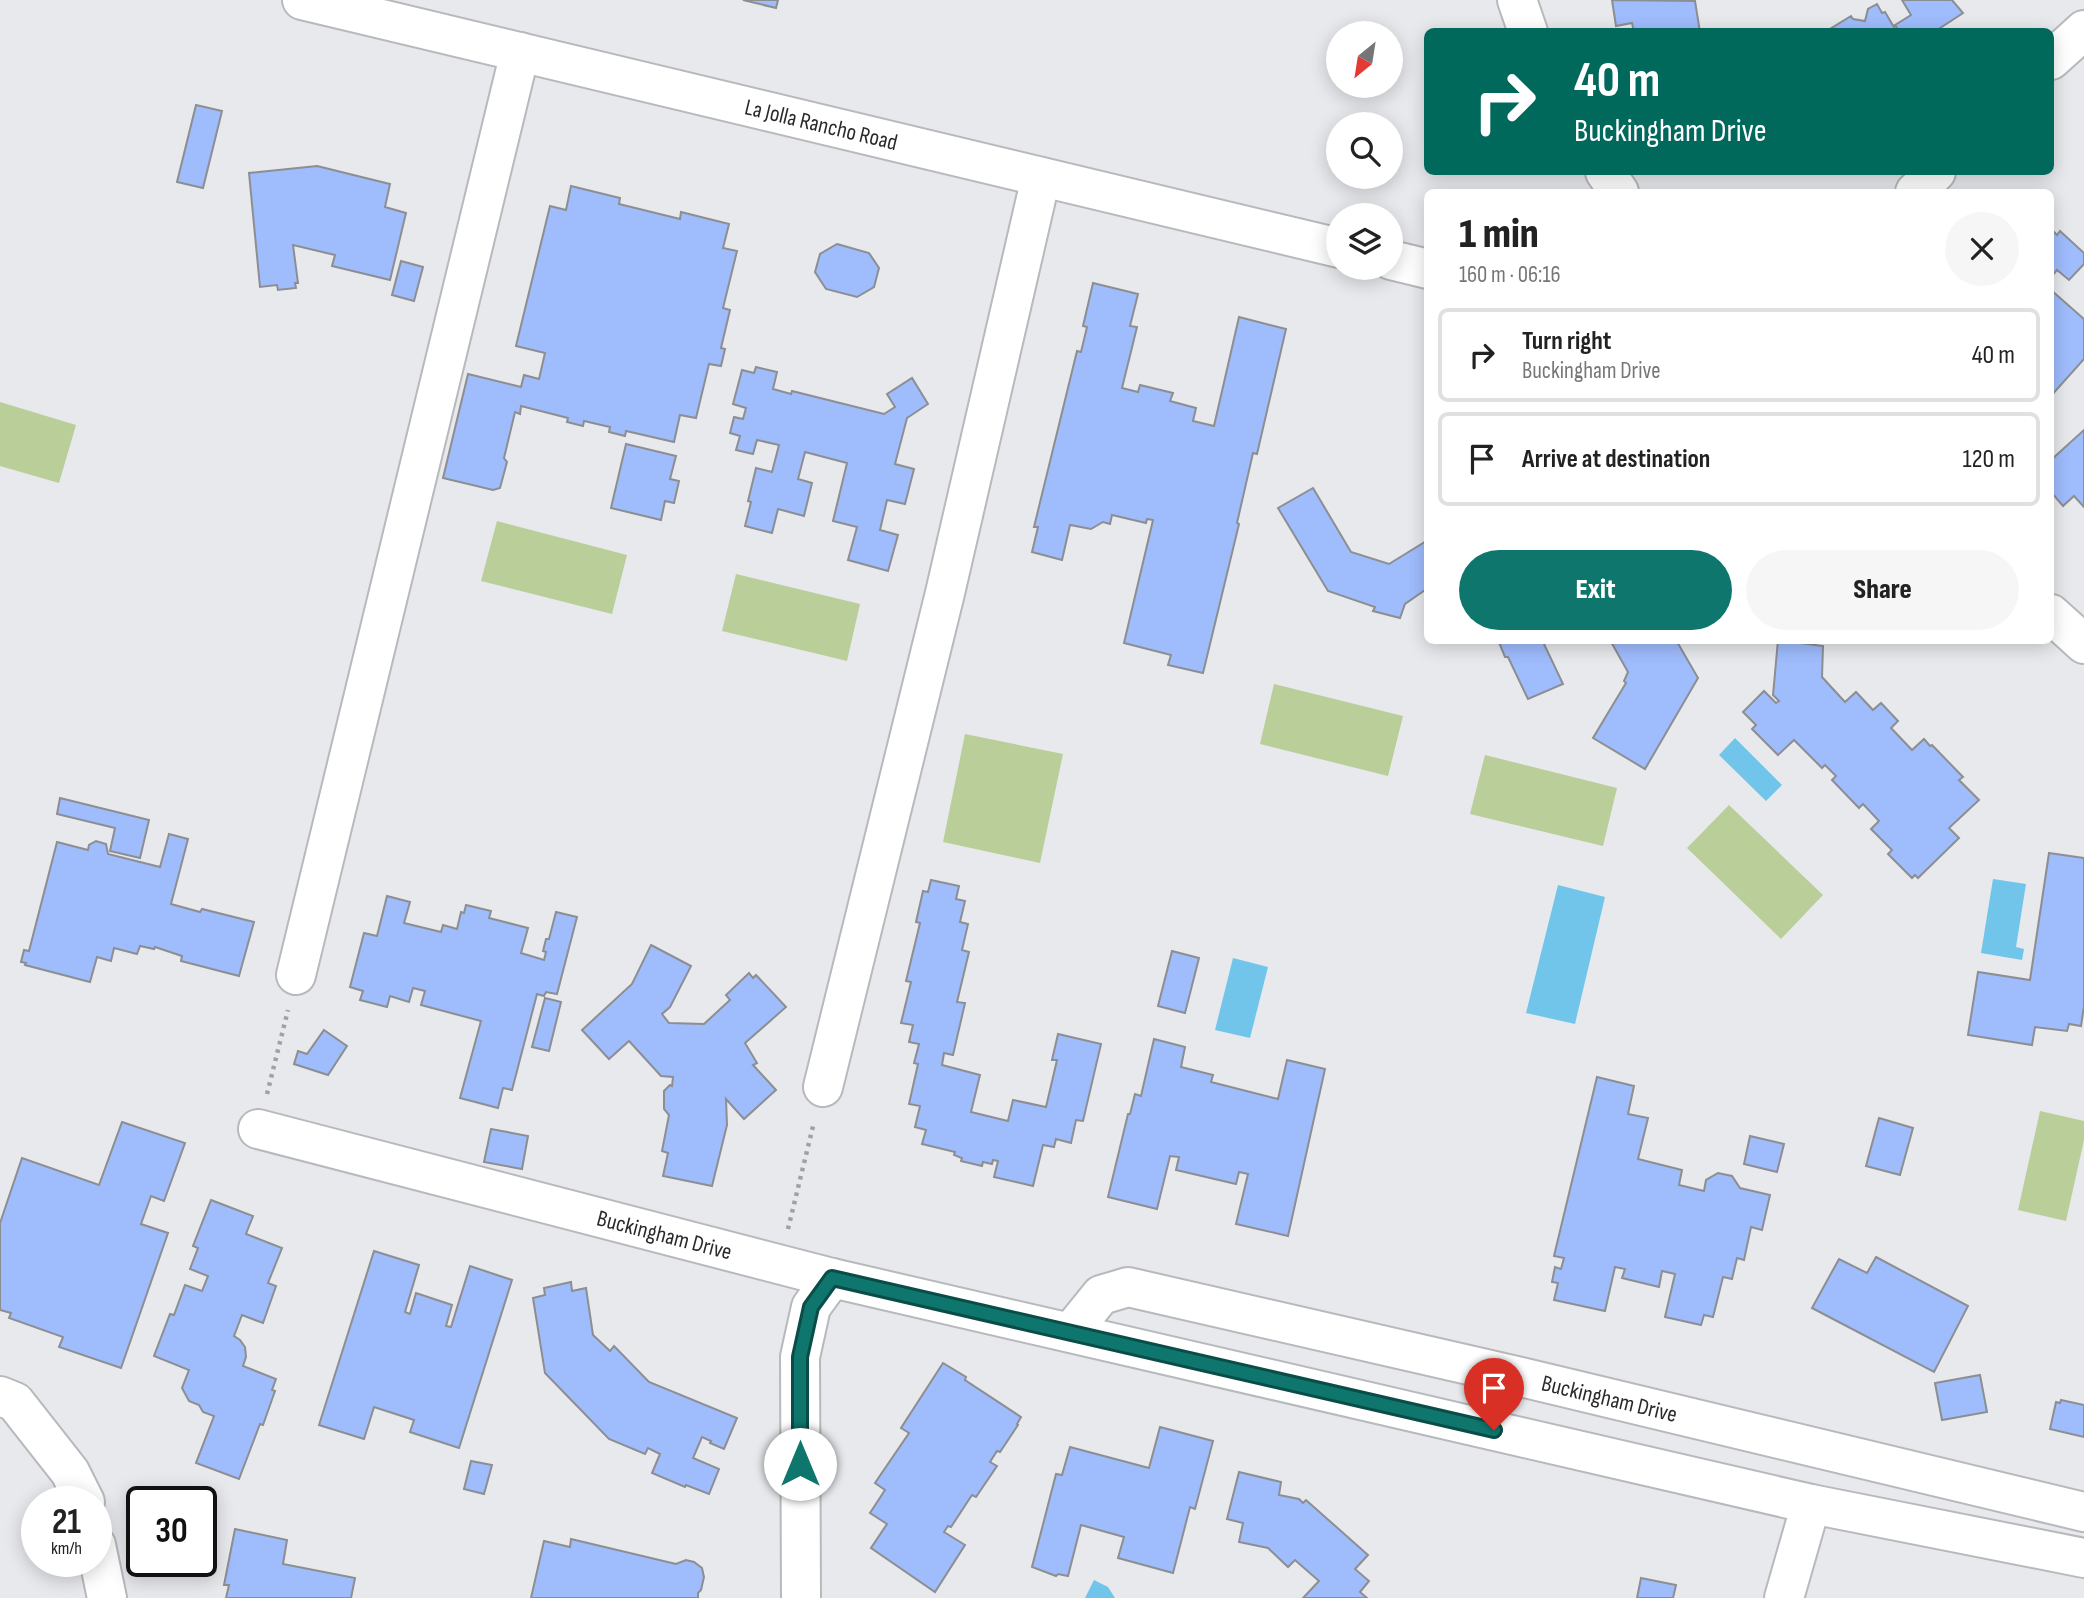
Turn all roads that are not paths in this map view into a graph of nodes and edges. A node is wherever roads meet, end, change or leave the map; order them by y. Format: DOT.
graph roads {
  1 [pos="302,0"];
  2 [pos="1517,0"];
  3 [pos="1527,28"];
  4 [pos="2084,30"];
  5 [pos="520,52"];
  6 [pos="2054,57"];
  7 [pos="1933,175"];
  8 [pos="1041,177"];
  9 [pos="1918,189"];
  10 [pos="1326,244"];
  11 [pos="1403,263"];
  12 [pos="1424,268"];
  13 [pos="2054,617"];
  14 [pos="2084,644"];
  15 [pos="296,975"];
  16 [pos="823,1087"];
  17 [pos="258,1129"];
  18 [pos="832,1278"];
  19 [pos="1071,1332"];
  20 [pos="0,1395"];
  21 [pos="77,1486"];
  22 [pos="1811,1504"];
  23 [pos="2084,1512"];
  24 [pos="2084,1558"];
  25 [pos="103,1577"];
  26 [pos="107,1598"];
  27 [pos="801,1598"];
  28 [pos="1784,1598"];
  1 -- 5 [label="street, La Jolla Rancho Road"];
  2 -- 3 [label="street"];
  4 -- 6 [label="street"];
  5 -- 8 [label="street, La Jolla Rancho Road"];
  5 -- 15 [label="street"];
  7 -- 9 [label="street"];
  8 -- 10 [label="street, La Jolla Rancho Road"];
  8 -- 16 [label="street"];
  11 -- 12 [label="street"];
  13 -- 14 [label="street"];
  17 -- 18 [label="street, Buckingham Drive"];
  18 -- 19 [label="street, Buckingham Drive"];
  18 -- 27 [label="street"];
  19 -- 22 [label="street, Buckingham Drive"];
  19 -- 23 [label="street, Buckingham Drive"];
  20 -- 21 [label="street"];
  22 -- 24 [label="street, Buckingham Drive"];
  22 -- 28 [label="street"];
  25 -- 26 [label="street"];
}
